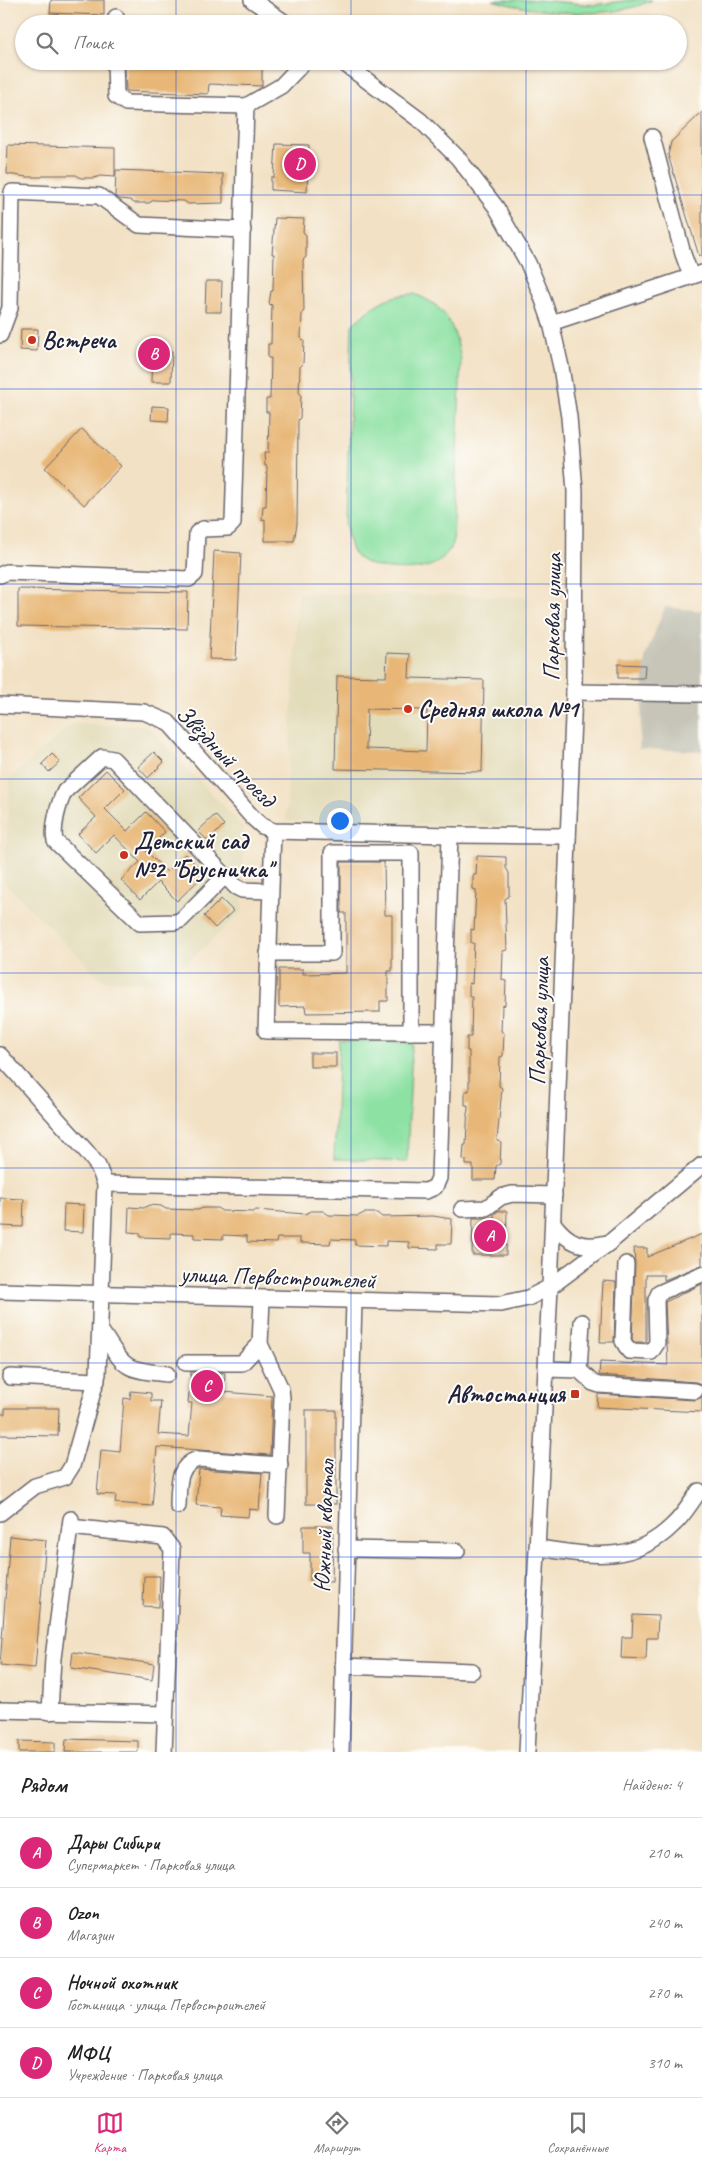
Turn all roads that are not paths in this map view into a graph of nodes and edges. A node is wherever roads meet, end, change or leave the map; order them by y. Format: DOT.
graph roads {
  1 [pos="252,0"];
  2 [pos="274,15"];
  3 [pos="115,70"];
  4 [pos="296,70"];
  5 [pos="353,70"];
  6 [pos="246,106"];
  7 [pos="652,137"];
  8 [pos="243,230"];
  9 [pos="697,275"];
  10 [pos="551,323"];
  11 [pos="0,334"];
  12 [pos="0,574"];
  13 [pos="574,692"];
  14 [pos="702,694"];
  15 [pos="0,704"];
  16 [pos="272,831"];
  17 [pos="450,836"];
  18 [pos="568,836"];
  19 [pos="225,876"];
  20 [pos="270,891"];
  21 [pos="268,952"];
  22 [pos="411,1032"];
  23 [pos="444,1032"];
  24 [pos="0,1055"];
  25 [pos="702,1165"];
  26 [pos="105,1184"];
  27 [pos="554,1195"];
  28 [pos="462,1209"];
  29 [pos="553,1223"];
  30 [pos="609,1243"];
  31 [pos="626,1264"];
  32 [pos="702,1274"];
  33 [pos="550,1287"];
  34 [pos="0,1291"];
  35 [pos="102,1294"];
  36 [pos="262,1299"];
  37 [pos="354,1302"];
  38 [pos="582,1322"];
  39 [pos="101,1331"];
  40 [pos="260,1344"];
  41 [pos="186,1363"];
  42 [pos="546,1369"];
  43 [pos="579,1370"];
  44 [pos="167,1374"];
  45 [pos="10,1377"];
  46 [pos="97,1382"];
  47 [pos="695,1391"];
  48 [pos="280,1465"];
  49 [pos="699,1492"];
  50 [pos="178,1506"];
  51 [pos="0,1513"];
  52 [pos="278,1516"];
  53 [pos="538,1548"];
  54 [pos="346,1549"];
  55 [pos="458,1551"];
  56 [pos="343,1666"];
  57 [pos="472,1671"];
  58 [pos="0,1710"];
  59 [pos="50,1712"];
  60 [pos="165,1714"];
  61 [pos="164,1752"];
  62 [pos="341,1752"];
  63 [pos="527,1752"];
  1 -- 2 [label="street"];
  3 -- 6 [label="street"];
  4 -- 6 [label="street"];
  5 -- 10 [label="street, Парковая улица"];
  6 -- 8 [label="street"];
  7 -- 9 [label="street"];
  8 -- 11 [label="street"];
  8 -- 12 [label="street"];
  9 -- 10 [label="street"];
  10 -- 13 [label="street, Парковая улица"];
  13 -- 14 [label="street"];
  13 -- 18 [label="street, Парковая улица"];
  15 -- 16 [label="street, Звёздный проезд"];
  16 -- 17 [label="street, Звёздный проезд"];
  16 -- 20 [label="street"];
  17 -- 18 [label="street, Звёздный проезд"];
  17 -- 23 [label="street"];
  18 -- 27 [label="street, Парковая улица"];
  19 -- 19 [label="street"];
  19 -- 20 [label="street"];
  20 -- 21 [label="street"];
  21 -- 22 [label="street"];
  21 -- 22 [label="street"];
  22 -- 23 [label="street"];
  23 -- 26 [label="street"];
  24 -- 26 [label="street"];
  25 -- 30 [label="street, улица Первостроителей"];
  26 -- 35 [label="street"];
  27 -- 28 [label="street"];
  27 -- 29 [label="street, Парковая улица"];
  29 -- 30 [label="street"];
  29 -- 33 [label="street, Парковая улица"];
  30 -- 33 [label="street, улица Первостроителей"];
  31 -- 32 [label="street"];
  33 -- 37 [label="street, улица Первостроителей"];
  33 -- 42 [label="street, Парковая улица"];
  34 -- 35 [label="street, улица Первостроителей"];
  35 -- 36 [label="street, улица Первостроителей"];
  35 -- 39 [label="street"];
  36 -- 37 [label="street, улица Первостроителей"];
  36 -- 40 [label="street"];
  37 -- 54 [label="street, Южный квартал"];
  38 -- 43 [label="street"];
  39 -- 44 [label="street"];
  39 -- 46 [label="street"];
  40 -- 41 [label="street"];
  40 -- 48 [label="street"];
  42 -- 43 [label="street"];
  42 -- 53 [label="street, Парковая улица"];
  43 -- 47 [label="street"];
  45 -- 46 [label="street"];
  46 -- 51 [label="street"];
  48 -- 50 [label="street"];
  48 -- 52 [label="street"];
  49 -- 53 [label="street"];
  53 -- 63 [label="street, Парковая улица"];
  54 -- 55 [label="street"];
  54 -- 56 [label="street, Южный квартал"];
  56 -- 57 [label="street"];
  56 -- 62 [label="street, Южный квартал"];
  58 -- 59 [label="street"];
  59 -- 60 [label="street"];
  59 -- 60 [label="street"];
  60 -- 61 [label="street"];
}
